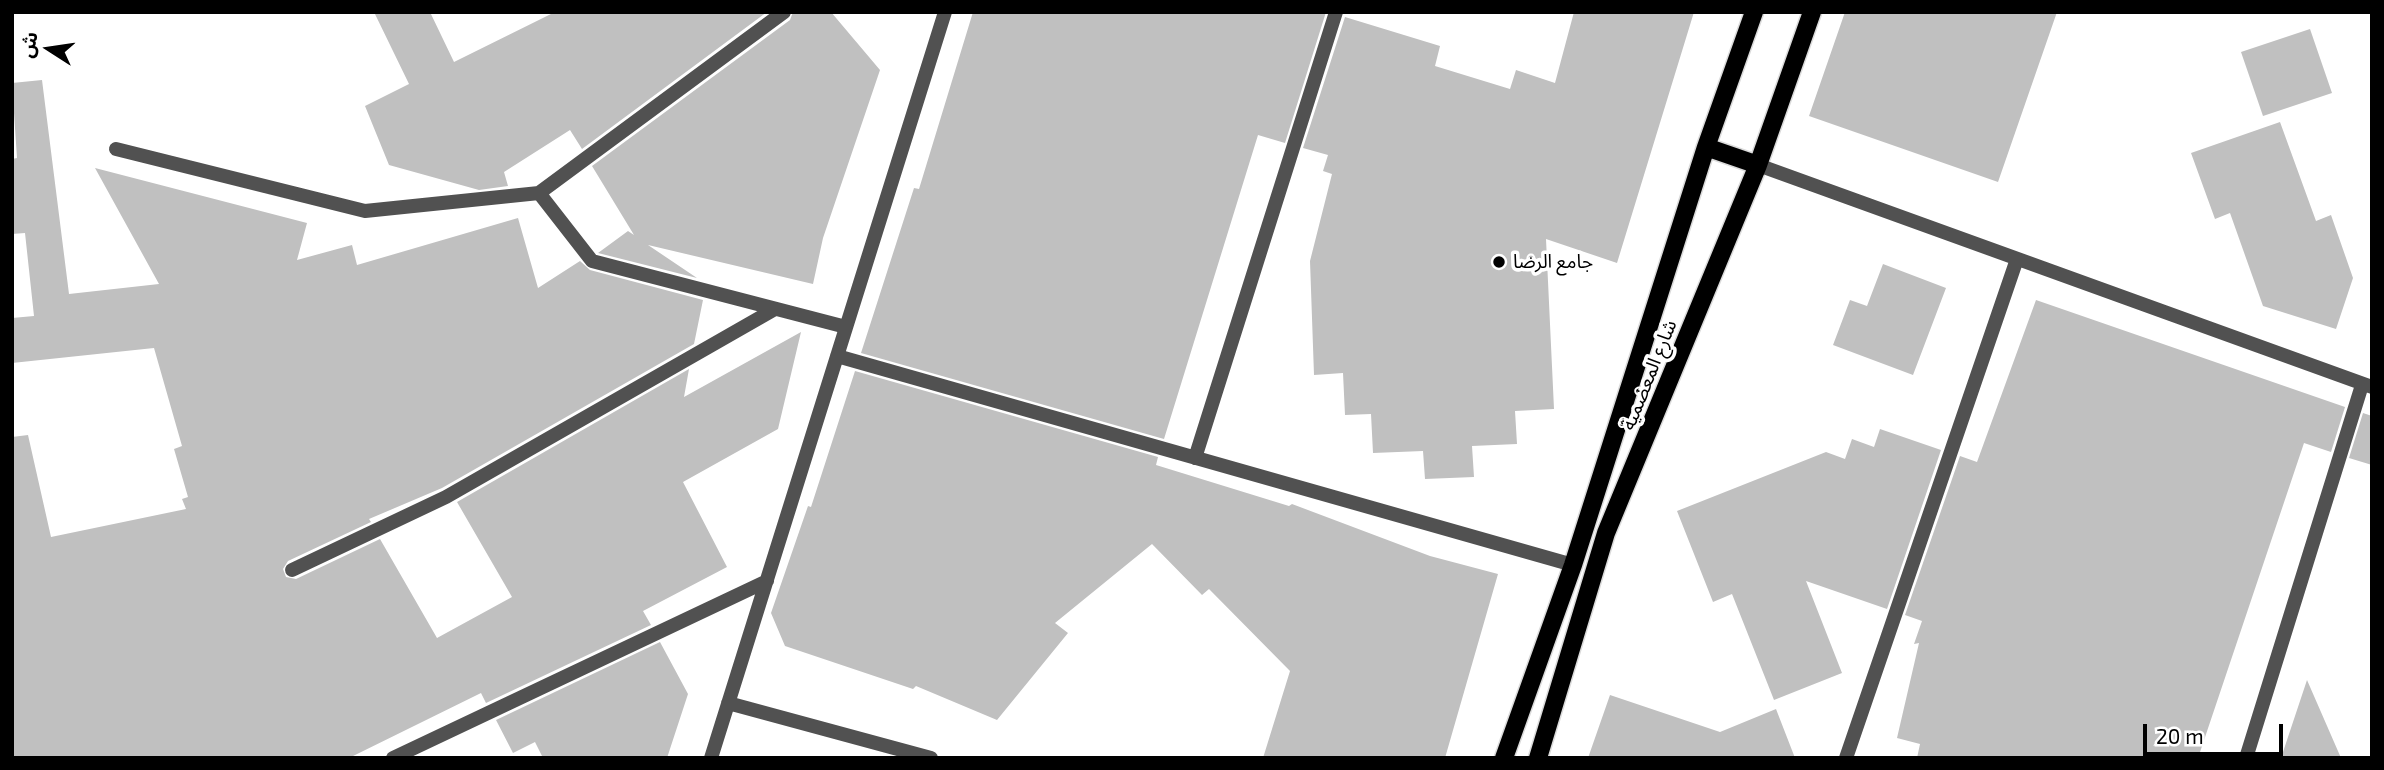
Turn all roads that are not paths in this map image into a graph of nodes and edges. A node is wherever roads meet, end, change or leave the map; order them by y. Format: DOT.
graph roads {
  1 [pos="784,12"];
  2 [pos="945,12"];
  3 [pos="1336,12"];
  4 [pos="1754,12"];
  5 [pos="1812,12"];
  6 [pos="1706,147"];
  7 [pos="116,149"];
  8 [pos="1758,165"];
  9 [pos="539,193"];
  10 [pos="2017,259"];
  11 [pos="775,309"];
  12 [pos="846,327"];
  13 [pos="837,356"];
  14 [pos="2367,386"];
  15 [pos="1195,458"];
  16 [pos="1573,565"];
  17 [pos="292,570"];
  18 [pos="767,580"];
  19 [pos="728,703"];
  20 [pos="393,758"];
  21 [pos="711,758"];
  22 [pos="931,758"];
  23 [pos="1504,758"];
  24 [pos="1538,758"];
  25 [pos="1846,758"];
  26 [pos="2246,758"];
  1 -- 9 [label="street"];
  2 -- 12 [label="street"];
  3 -- 15 [label="street"];
  4 -- 6 [label="main road, شارع المعضمية"];
  5 -- 8 [label="main road, شارع المعضمية"];
  6 -- 8 [label="main road"];
  6 -- 16 [label="main road, شارع المعضمية"];
  7 -- 9 [label="street"];
  8 -- 10 [label="street"];
  8 -- 24 [label="main road, شارع المعضمية"];
  9 -- 11 [label="street"];
  10 -- 14 [label="street"];
  10 -- 25 [label="street"];
  11 -- 12 [label="street"];
  11 -- 17 [label="street"];
  12 -- 13 [label="street"];
  13 -- 15 [label="street"];
  13 -- 18 [label="street"];
  14 -- 26 [label="street"];
  15 -- 16 [label="street"];
  16 -- 23 [label="main road, شارع المعضمية"];
  18 -- 19 [label="street"];
  18 -- 20 [label="street"];
  19 -- 21 [label="street"];
  19 -- 22 [label="street"];
}
